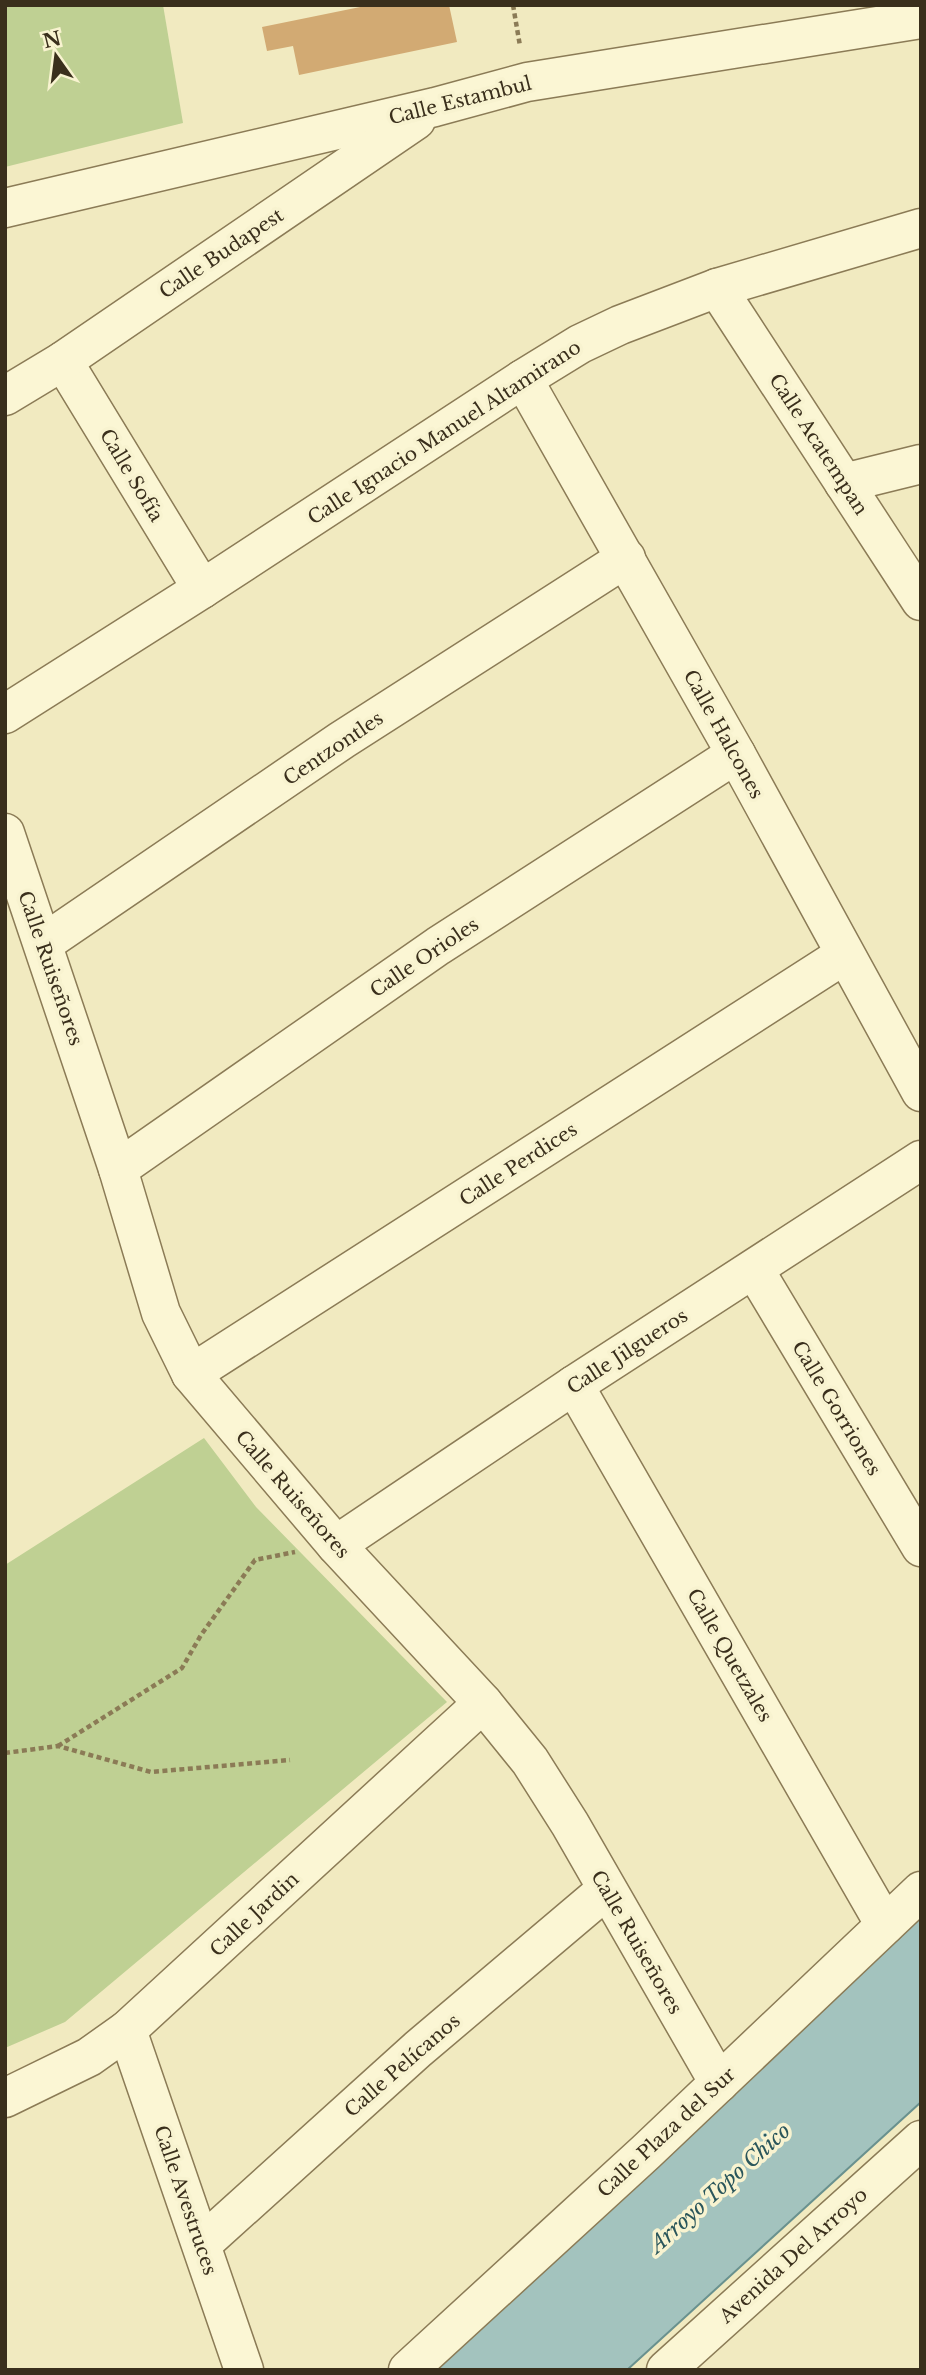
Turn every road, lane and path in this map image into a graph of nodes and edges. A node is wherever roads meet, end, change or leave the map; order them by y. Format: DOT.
graph roads {
  1 [pos="921,19"];
  2 [pos="436,107"];
  3 [pos="5,208"];
  4 [pos="921,229"];
  5 [pos="717,288"];
  6 [pos="63,361"];
  7 [pos="523,379"];
  8 [pos="5,396"];
  9 [pos="921,464"];
  10 [pos="844,483"];
  11 [pos="626,558"];
  12 [pos="202,589"];
  13 [pos="921,601"];
  14 [pos="5,714"];
  15 [pos="736,754"];
  16 [pos="5,833"];
  17 [pos="44,943"];
  18 [pos="844,955"];
  19 [pos="921,1092"];
  20 [pos="921,1160"];
  21 [pos="118,1169"];
  22 [pos="754,1269"];
  23 [pos="191,1374"];
  24 [pos="575,1385"];
  25 [pos="336,1545"];
  26 [pos="921,1547"];
  27 [pos="483,1703"];
  28 [pos="58,1746"];
  29 [pos="5,1753"];
  30 [pos="290,1760"];
  31 [pos="606,1890"];
  32 [pos="921,1891"];
  33 [pos="885,1925"];
  34 [pos="127,2031"];
  35 [pos="719,2083"];
  36 [pos="5,2098"];
  37 [pos="921,2140"];
  38 [pos="202,2244"];
  39 [pos="244,2370"];
  40 [pos="408,2370"];
  41 [pos="666,2370"];
  1 -- 2 [label="street, Calle Estambul"];
  2 -- 3 [label="street, Calle Estambul"];
  2 -- 6 [label="street, Calle Budapest"];
  4 -- 5 [label="street, Calle Ignacio Manuel Altamirano"];
  5 -- 7 [label="street, Calle Ignacio Manuel Altamirano"];
  5 -- 10 [label="street, Calle Acatempan"];
  6 -- 8 [label="street, Calle Budapest"];
  6 -- 12 [label="street, Calle Sofía"];
  7 -- 11 [label="street, Calle Halcones"];
  7 -- 12 [label="street, Calle Ignacio Manuel Altamirano"];
  9 -- 10 [label="street"];
  10 -- 13 [label="street, Calle Acatempan"];
  11 -- 15 [label="street, Calle Halcones"];
  11 -- 17 [label="street, Centzontles"];
  12 -- 14 [label="street, Calle Ignacio Manuel Altamirano"];
  15 -- 18 [label="street, Calle Halcones"];
  15 -- 21 [label="street, Calle Orioles"];
  16 -- 17 [label="street, Calle Ruiseñores"];
  17 -- 21 [label="street, Calle Ruiseñores"];
  18 -- 19 [label="street, Calle Halcones"];
  18 -- 23 [label="street, Calle Perdices"];
  20 -- 22 [label="street, Calle Jilgueros"];
  21 -- 23 [label="street, Calle Ruiseñores"];
  22 -- 24 [label="street, Calle Jilgueros"];
  22 -- 26 [label="street, Calle Gorriones"];
  23 -- 25 [label="street, Calle Ruiseñores"];
  24 -- 25 [label="street, Calle Jilgueros"];
  24 -- 33 [label="street, Calle Quetzales"];
  25 -- 27 [label="street, Calle Ruiseñores"];
  25 -- 28 [label="path"];
  27 -- 31 [label="street, Calle Ruiseñores"];
  27 -- 34 [label="street, Calle Jardin"];
  28 -- 29 [label="path"];
  28 -- 30 [label="path"];
  31 -- 35 [label="street, Calle Ruiseñores"];
  31 -- 38 [label="street, Calle Pelícanos"];
  32 -- 33 [label="street, Calle Plaza del Sur"];
  33 -- 35 [label="street, Calle Plaza del Sur"];
  34 -- 36 [label="street, Calle Jardin"];
  34 -- 38 [label="street, Calle Avestruces"];
  35 -- 40 [label="street, Calle Plaza del Sur"];
  37 -- 41 [label="street, Avenida Del Arroyo"];
  38 -- 39 [label="street, Calle Avestruces"];
}
